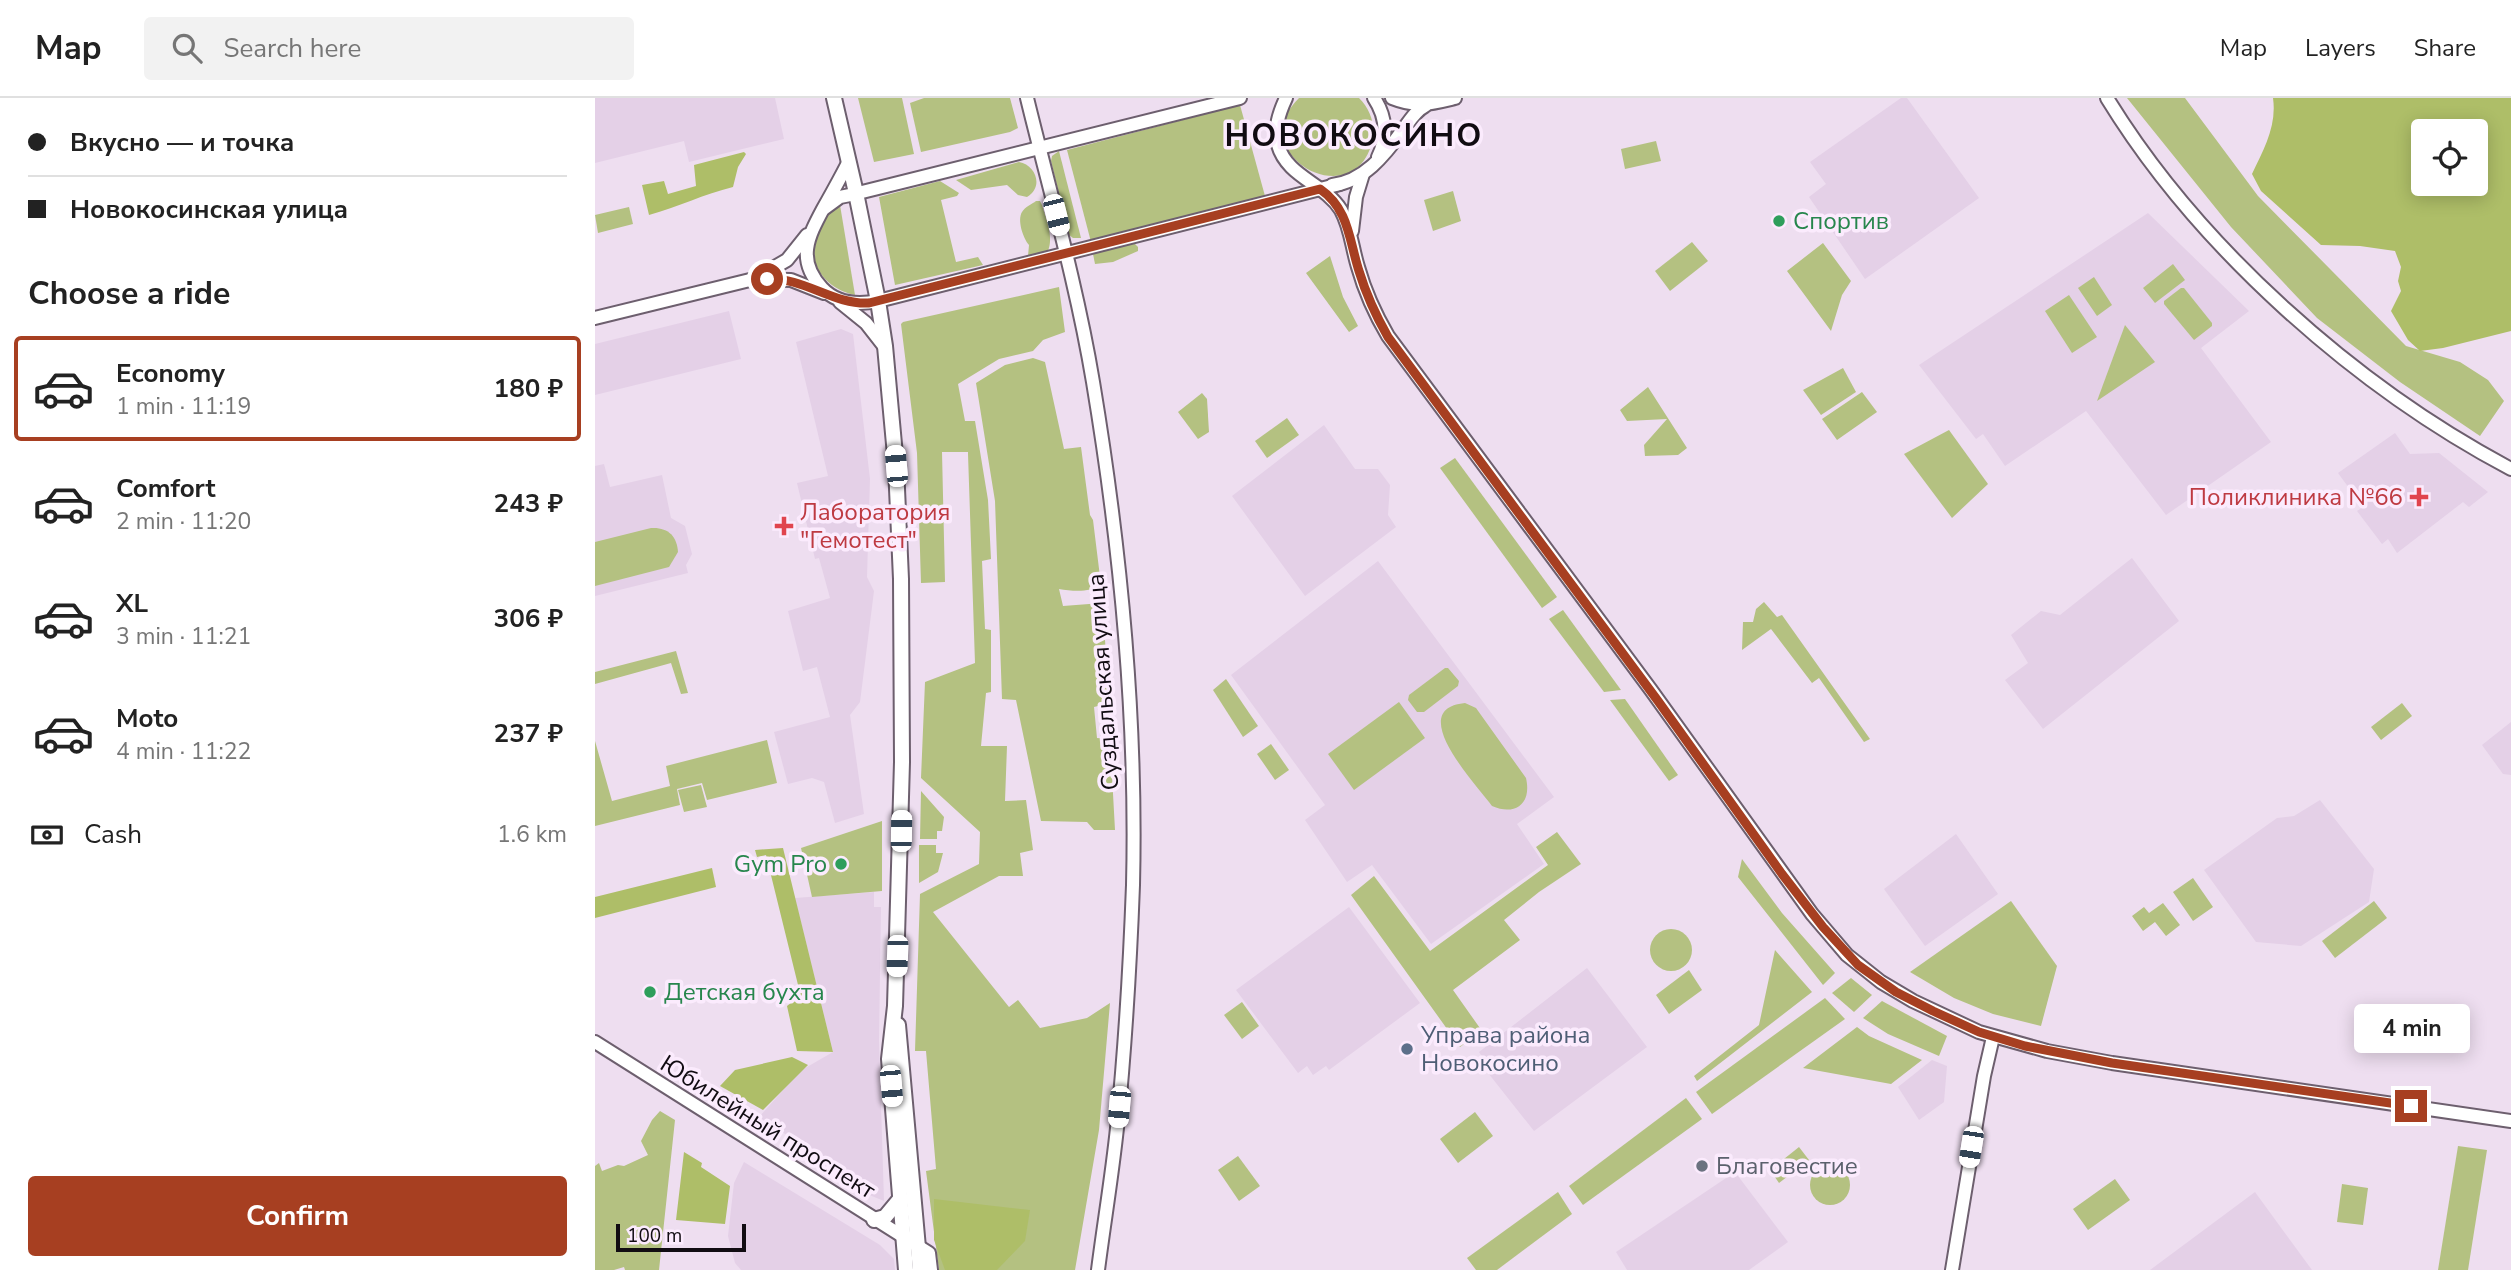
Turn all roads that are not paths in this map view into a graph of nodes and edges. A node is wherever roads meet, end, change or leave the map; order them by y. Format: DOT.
graph roads {
  1 [pos="834,98"];
  2 [pos="1027,98"];
  3 [pos="1240,98"];
  4 [pos="1374,98"];
  5 [pos="1392,98"];
  6 [pos="1455,98"];
  7 [pos="2107,98"];
  8 [pos="1286,100"];
  9 [pos="1425,106"];
  10 [pos="1039,148"];
  11 [pos="849,161"];
  12 [pos="1368,169"];
  13 [pos="1300,175"];
  14 [pos="1341,184"];
  15 [pos="1320,189"];
  16 [pos="856,193"];
  17 [pos="823,210"];
  18 [pos="812,226"];
  19 [pos="1353,246"];
  20 [pos="1065,254"];
  21 [pos="754,279"];
  22 [pos="832,296"];
  23 [pos="877,301"];
  24 [pos="595,318"];
  25 [pos="885,346"];
  26 [pos="2511,469"];
  27 [pos="895,1006"];
  28 [pos="1993,1037"];
  29 [pos="595,1042"];
  30 [pos="2511,1121"];
  31 [pos="900,1199"];
  32 [pos="874,1220"];
  33 [pos="904,1238"];
  34 [pos="918,1247"];
  35 [pos="906,1270"];
  36 [pos="920,1270"];
  37 [pos="931,1270"];
  38 [pos="1098,1270"];
  39 [pos="1952,1270"];
  1 -- 11 [label="main road"];
  2 -- 10 [label="street, Суздальская улица"];
  3 -- 10 [label="street"];
  4 -- 12 [label="street"];
  5 -- 9 [label="street"];
  6 -- 9 [label="street"];
  7 -- 26 [label="street"];
  8 -- 13 [label="street"];
  9 -- 12 [label="street"];
  10 -- 16 [label="street"];
  10 -- 20 [label="street, Суздальская улица"];
  11 -- 16 [label="main road"];
  11 -- 17 [label="street"];
  12 -- 14 [label="street"];
  12 -- 19 [label="street"];
  13 -- 14 [label="street"];
  13 -- 15 [label="street"];
  14 -- 15 [label="street"];
  15 -- 19 [label="street"];
  15 -- 20 [label="street"];
  16 -- 17 [label="street"];
  16 -- 23 [label="main road"];
  17 -- 18 [label="street"];
  18 -- 21 [label="street"];
  18 -- 22 [label="street"];
  19 -- 28 [label="street"];
  20 -- 23 [label="street"];
  20 -- 38 [label="street, Суздальская улица"];
  21 -- 22 [label="street"];
  21 -- 24 [label="street"];
  22 -- 23 [label="street"];
  22 -- 25 [label="street"];
  23 -- 25 [label="main road"];
  25 -- 27 [label="main road"];
  27 -- 31 [label="main road"];
  27 -- 34 [label="main road"];
  28 -- 30 [label="street"];
  28 -- 39 [label="street"];
  29 -- 32 [label="street, Юбилейный проспект"];
  31 -- 32 [label="main road"];
  31 -- 33 [label="main road"];
  32 -- 33 [label="street, Юбилейный проспект"];
  33 -- 34 [label="street, Юбилейный проспект"];
  33 -- 35 [label="main road"];
  34 -- 36 [label="main road"];
  34 -- 37 [label="street"];
}
